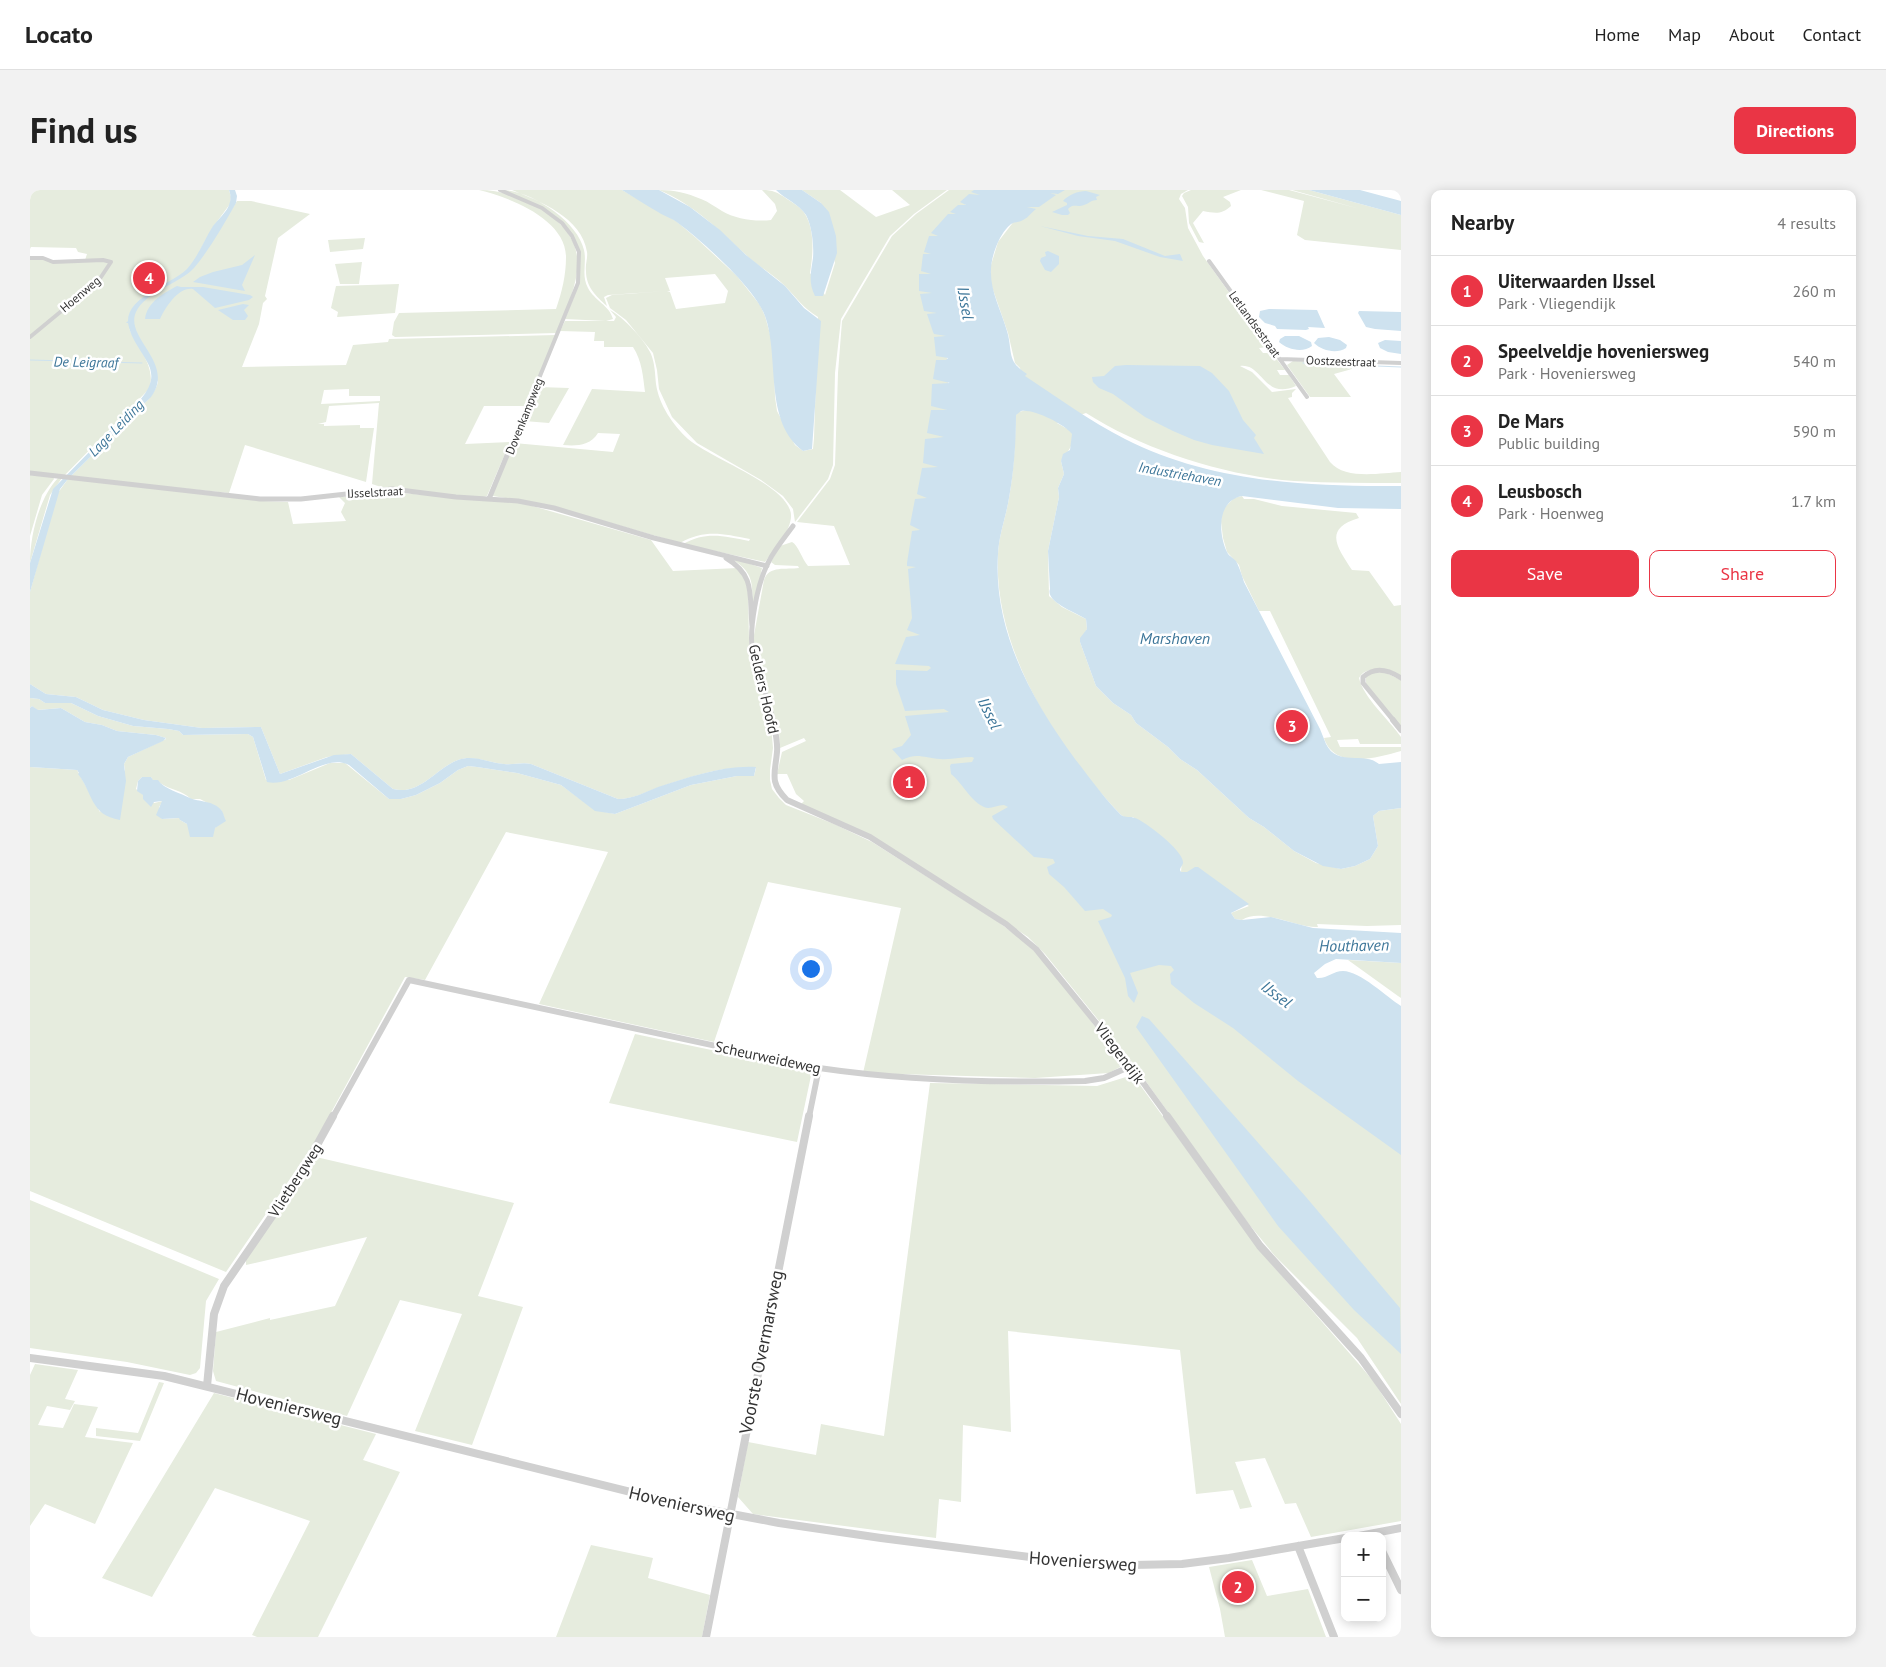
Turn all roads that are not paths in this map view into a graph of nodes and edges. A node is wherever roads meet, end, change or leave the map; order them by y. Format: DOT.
graph roads {
  1 [pos="500,190"];
  2 [pos="30,258"];
  3 [pos="1209,261"];
  4 [pos="30,337"];
  5 [pos="1280,359"];
  6 [pos="1401,363"];
  7 [pos="1307,397"];
  8 [pos="30,473"];
  9 [pos="489,499"];
  10 [pos="793,526"];
  11 [pos="714,552"];
  12 [pos="767,566"];
  13 [pos="752,628"];
  14 [pos="1401,678"];
  15 [pos="1401,730"];
  16 [pos="773,772"];
  17 [pos="409,980"];
  18 [pos="1131,1066"];
  19 [pos="819,1068"];
  20 [pos="30,1358"];
  21 [pos="207,1386"];
  22 [pos="1401,1414"];
  23 [pos="729,1515"];
  24 [pos="1401,1528"];
  25 [pos="1383,1532"];
  26 [pos="1341,1539"];
  27 [pos="1298,1546"];
  28 [pos="1386,1559"];
  29 [pos="1401,1590"];
  30 [pos="706,1637"];
  31 [pos="1334,1637"];
  1 -- 9 [label="street, Dovenkampweg"];
  2 -- 4 [label="street, Hoenweg"];
  3 -- 5 [label="street, Letlandsestraat"];
  5 -- 6 [label="street, Oostzeestraat"];
  5 -- 7 [label="street, Letlandsestraat"];
  8 -- 9 [label="street, IJsselstraat"];
  9 -- 11 [label="street, IJsselstraat"];
  10 -- 12 [label="street, Gelders Hoofd"];
  11 -- 12 [label="street, IJsselstraat"];
  11 -- 13 [label="street, IJsselstraat"];
  12 -- 13 [label="street, Gelders Hoofd"];
  13 -- 16 [label="street, Gelders Hoofd"];
  14 -- 15 [label="street"];
  16 -- 18 [label="street, Vliegendijk"];
  17 -- 19 [label="street, Scheurweideweg"];
  17 -- 21 [label="street, Vlietbergweg"];
  18 -- 19 [label="street, Scheurweideweg"];
  18 -- 22 [label="street, Vliegendijk"];
  19 -- 23 [label="street, Voorste Overmarsweg"];
  20 -- 21 [label="street, Hoveniersweg"];
  21 -- 23 [label="street, Hoveniersweg"];
  23 -- 27 [label="street, Hoveniersweg"];
  23 -- 30 [label="street, Voorste Overmarsweg"];
  24 -- 25 [label="street"];
  26 -- 27 [label="street, Hoveniersweg"];
  27 -- 31 [label="street"];
  28 -- 29 [label="street"];
}
